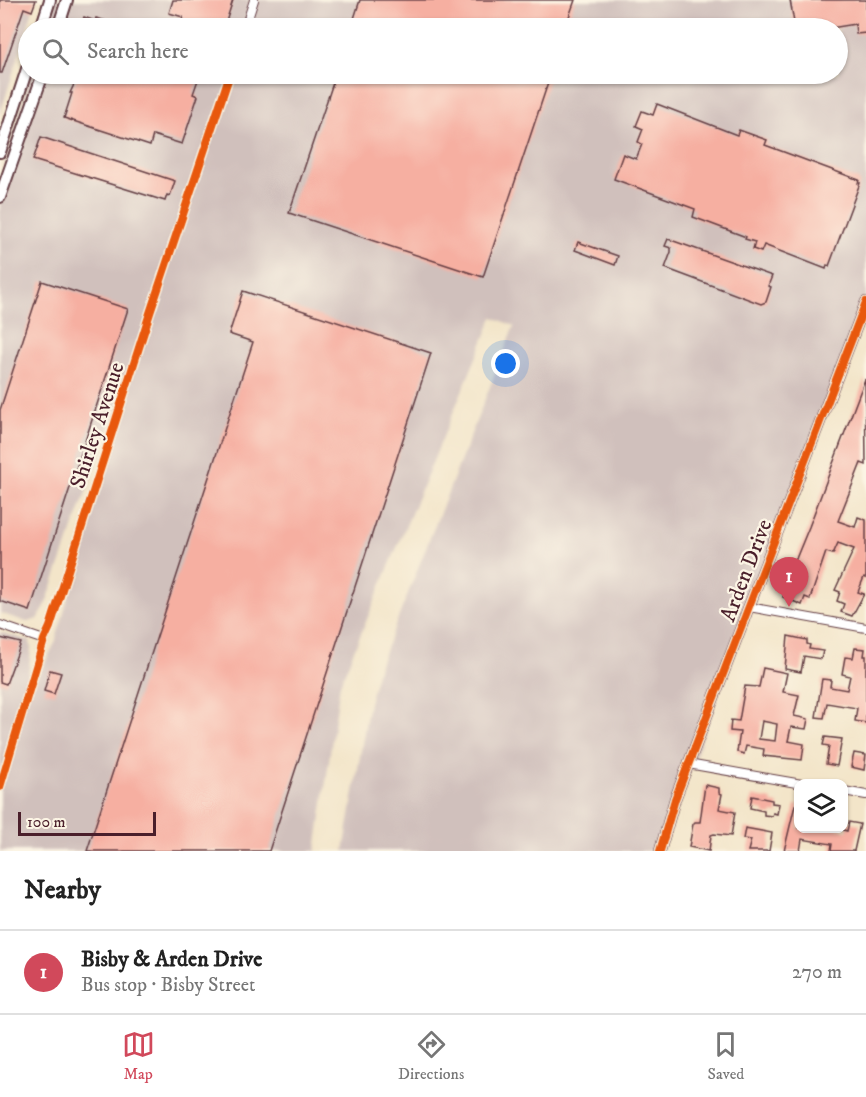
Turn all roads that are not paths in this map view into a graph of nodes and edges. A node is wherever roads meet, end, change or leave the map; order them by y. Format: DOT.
graph roads {
  1 [pos="50,0"];
  2 [pos="68,0"];
  3 [pos="254,0"];
  4 [pos="44,18"];
  5 [pos="62,18"];
  6 [pos="248,18"];
  7 [pos="22,84"];
  8 [pos="40,84"];
  9 [pos="227,84"];
  10 [pos="0,152"];
  11 [pos="0,197"];
  12 [pos="866,302"];
  13 [pos="749,607"];
  14 [pos="0,624"];
  15 [pos="866,628"];
  16 [pos="44,640"];
  17 [pos="688,764"];
  18 [pos="794,782"];
  19 [pos="0,788"];
  20 [pos="848,792"];
  21 [pos="866,795"];
  22 [pos="660,851"];
  1 -- 4 [label="main road"];
  2 -- 5 [label="main road"];
  3 -- 6 [label="street"];
  7 -- 10 [label="main road"];
  8 -- 11 [label="main road"];
  9 -- 16 [label="street, Shirley Avenue"];
  12 -- 13 [label="street, Arden Drive"];
  13 -- 15 [label="street"];
  13 -- 17 [label="street, Arden Drive"];
  14 -- 16 [label="street"];
  16 -- 19 [label="street, Shirley Avenue"];
  17 -- 18 [label="street"];
  17 -- 22 [label="street, Arden Drive"];
  20 -- 21 [label="street"];
}
